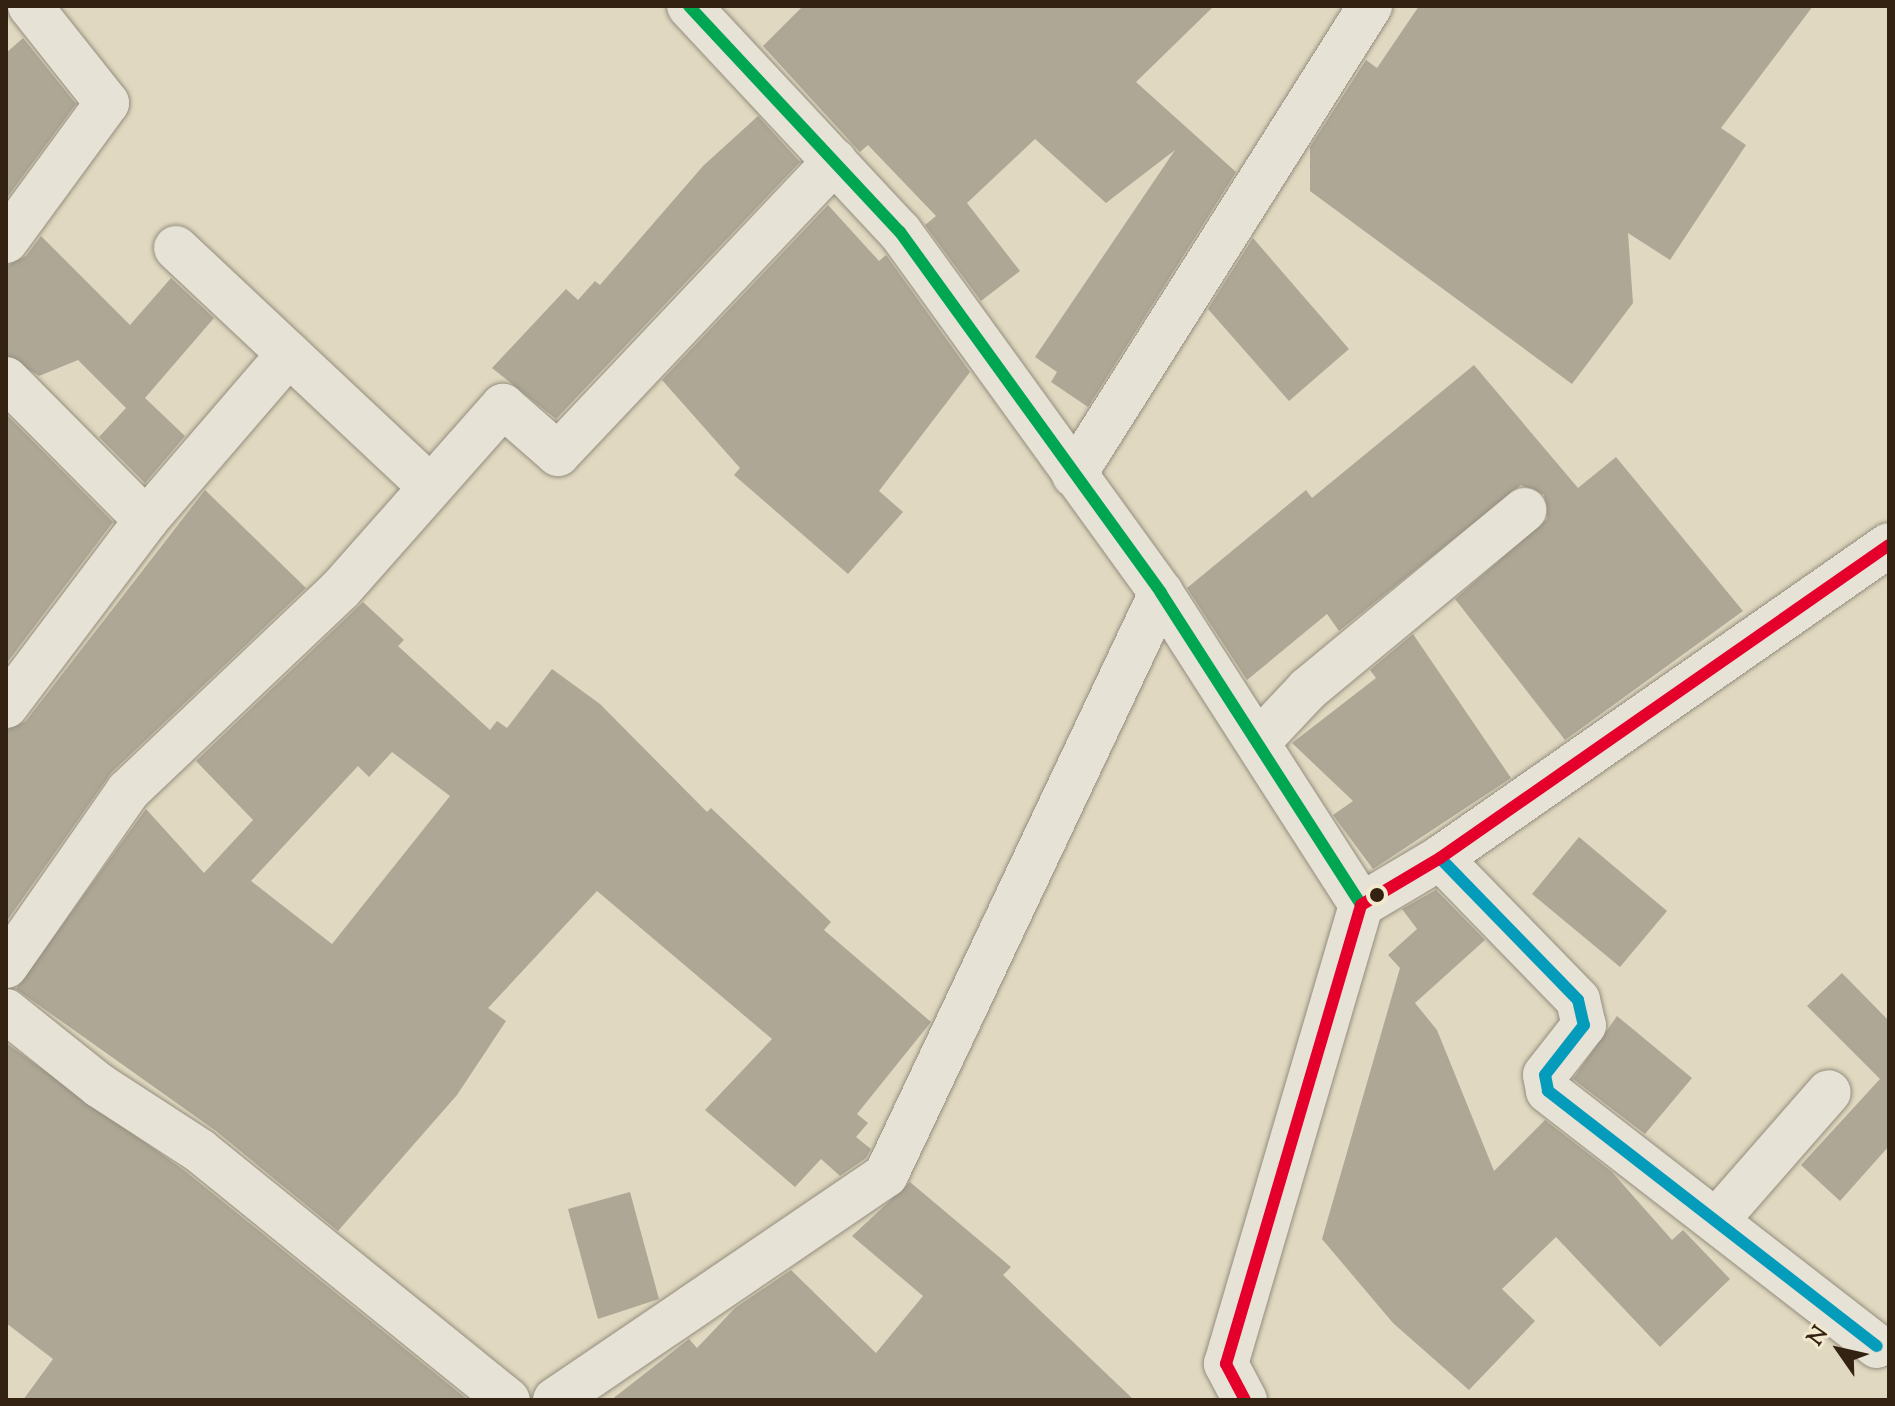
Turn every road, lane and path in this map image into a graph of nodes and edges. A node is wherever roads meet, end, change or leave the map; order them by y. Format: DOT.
graph roads {
  1 [pos="30,6"];
  2 [pos="1370,6"];
  3 [pos="708,12"];
  4 [pos="835,161"];
  5 [pos="6,241"];
  6 [pos="176,248"];
  7 [pos="289,354"];
  8 [pos="6,379"];
  9 [pos="1074,475"];
  10 [pos="428,485"];
  11 [pos="1524,510"];
  12 [pos="146,520"];
  13 [pos="1889,545"];
  14 [pos="1161,593"];
  15 [pos="6,706"];
  16 [pos="1261,739"];
  17 [pos="1440,858"];
  18 [pos="1361,905"];
  19 [pos="6,966"];
  20 [pos="6,1011"];
  21 [pos="1829,1092"];
  22 [pos="1716,1221"];
  23 [pos="1877,1346"];
  24 [pos="508,1400"];
  25 [pos="555,1400"];
  26 [pos="1245,1400"];
  1 -- 5 [label="street"];
  2 -- 9 [label="street"];
  3 -- 4 [label="street"];
  4 -- 9 [label="street"];
  4 -- 10 [label="street"];
  6 -- 7 [label="street"];
  7 -- 10 [label="street"];
  7 -- 12 [label="street"];
  8 -- 12 [label="street"];
  9 -- 14 [label="street"];
  10 -- 19 [label="street"];
  11 -- 16 [label="street"];
  12 -- 15 [label="street"];
  13 -- 17 [label="street"];
  14 -- 16 [label="street"];
  14 -- 25 [label="street"];
  16 -- 18 [label="street"];
  17 -- 18 [label="street"];
  17 -- 22 [label="street"];
  18 -- 26 [label="street"];
  20 -- 24 [label="street"];
  21 -- 22 [label="street"];
  22 -- 23 [label="street"];
}
